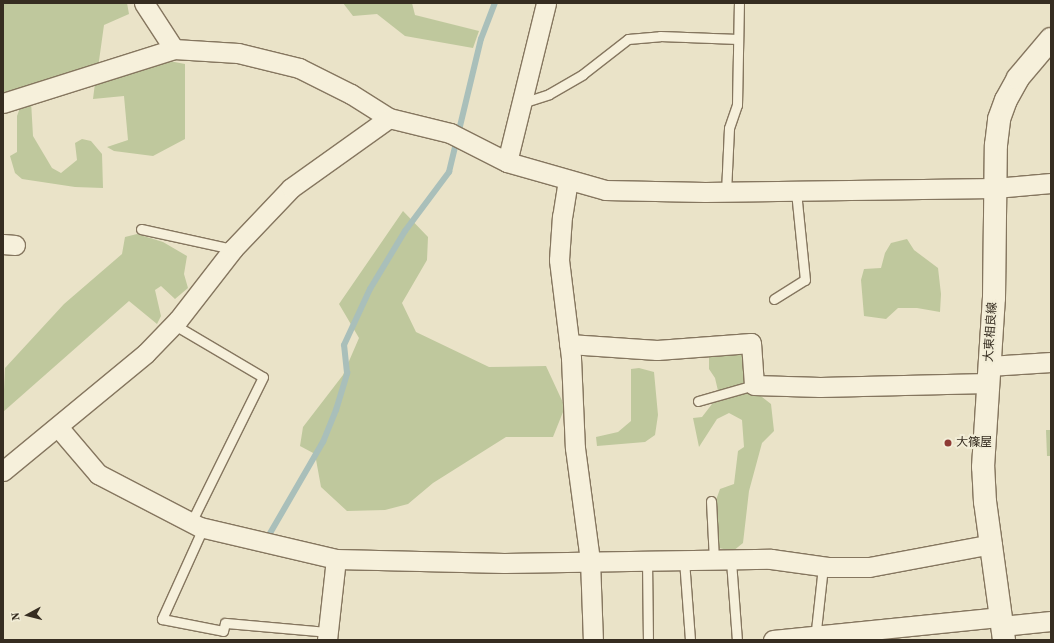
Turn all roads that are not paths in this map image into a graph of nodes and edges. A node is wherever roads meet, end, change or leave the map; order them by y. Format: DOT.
graph roads {
  1 [pos="144,3"];
  2 [pos="546,3"];
  3 [pos="739,3"];
  4 [pos="738,39"];
  5 [pos="1051,39"];
  6 [pos="174,49"];
  7 [pos="3,103"];
  8 [pos="522,103"];
  9 [pos="389,118"];
  10 [pos="507,162"];
  11 [pos="568,180"];
  12 [pos="1051,183"];
  13 [pos="995,188"];
  14 [pos="796,191"];
  15 [pos="726,192"];
  16 [pos="141,229"];
  17 [pos="233,249"];
  18 [pos="774,299"];
  19 [pos="173,324"];
  20 [pos="569,344"];
  21 [pos="1051,362"];
  22 [pos="989,374"];
  23 [pos="754,385"];
  24 [pos="698,401"];
  25 [pos="58,426"];
  26 [pos="3,471"];
  27 [pos="711,501"];
  28 [pos="197,525"];
  29 [pos="992,544"];
  30 [pos="336,559"];
  31 [pos="590,560"];
  32 [pos="647,560"];
  33 [pos="684,560"];
  34 [pos="723,560"];
  35 [pos="823,566"];
  36 [pos="1051,621"];
  37 [pos="1002,627"];
  38 [pos="328,636"];
  39 [pos="815,638"];
  40 [pos="593,640"];
  41 [pos="648,640"];
  42 [pos="690,640"];
  43 [pos="738,640"];
  44 [pos="773,640"];
  1 -- 6 [label="street"];
  2 -- 8 [label="street"];
  3 -- 4 [label="lane"];
  4 -- 8 [label="lane"];
  4 -- 15 [label="lane"];
  5 -- 13 [label="main road, 大東相良線"];
  6 -- 7 [label="street"];
  6 -- 9 [label="street"];
  8 -- 10 [label="street"];
  9 -- 10 [label="street"];
  9 -- 17 [label="street"];
  10 -- 11 [label="street"];
  11 -- 15 [label="street"];
  11 -- 20 [label="street"];
  12 -- 13 [label="street"];
  13 -- 14 [label="street"];
  13 -- 22 [label="main road, 大東相良線"];
  14 -- 15 [label="street"];
  14 -- 18 [label="lane"];
  16 -- 17 [label="lane"];
  17 -- 19 [label="street"];
  19 -- 25 [label="street"];
  19 -- 28 [label="lane"];
  20 -- 23 [label="street"];
  20 -- 31 [label="street"];
  21 -- 22 [label="street"];
  22 -- 23 [label="street"];
  22 -- 29 [label="main road, 大東相良線"];
  23 -- 24 [label="lane"];
  25 -- 26 [label="street"];
  25 -- 28 [label="street"];
  27 -- 34 [label="lane"];
  28 -- 30 [label="street"];
  28 -- 38 [label="lane"];
  29 -- 35 [label="street"];
  29 -- 37 [label="main road, 大東相良線"];
  30 -- 31 [label="street"];
  30 -- 38 [label="street"];
  31 -- 32 [label="street"];
  31 -- 40 [label="street"];
  32 -- 33 [label="street"];
  32 -- 41 [label="lane"];
  33 -- 34 [label="street"];
  33 -- 42 [label="lane"];
  34 -- 35 [label="street"];
  34 -- 43 [label="lane"];
  35 -- 39 [label="lane"];
  36 -- 37 [label="street"];
  37 -- 39 [label="street"];
  39 -- 44 [label="street"];
}
